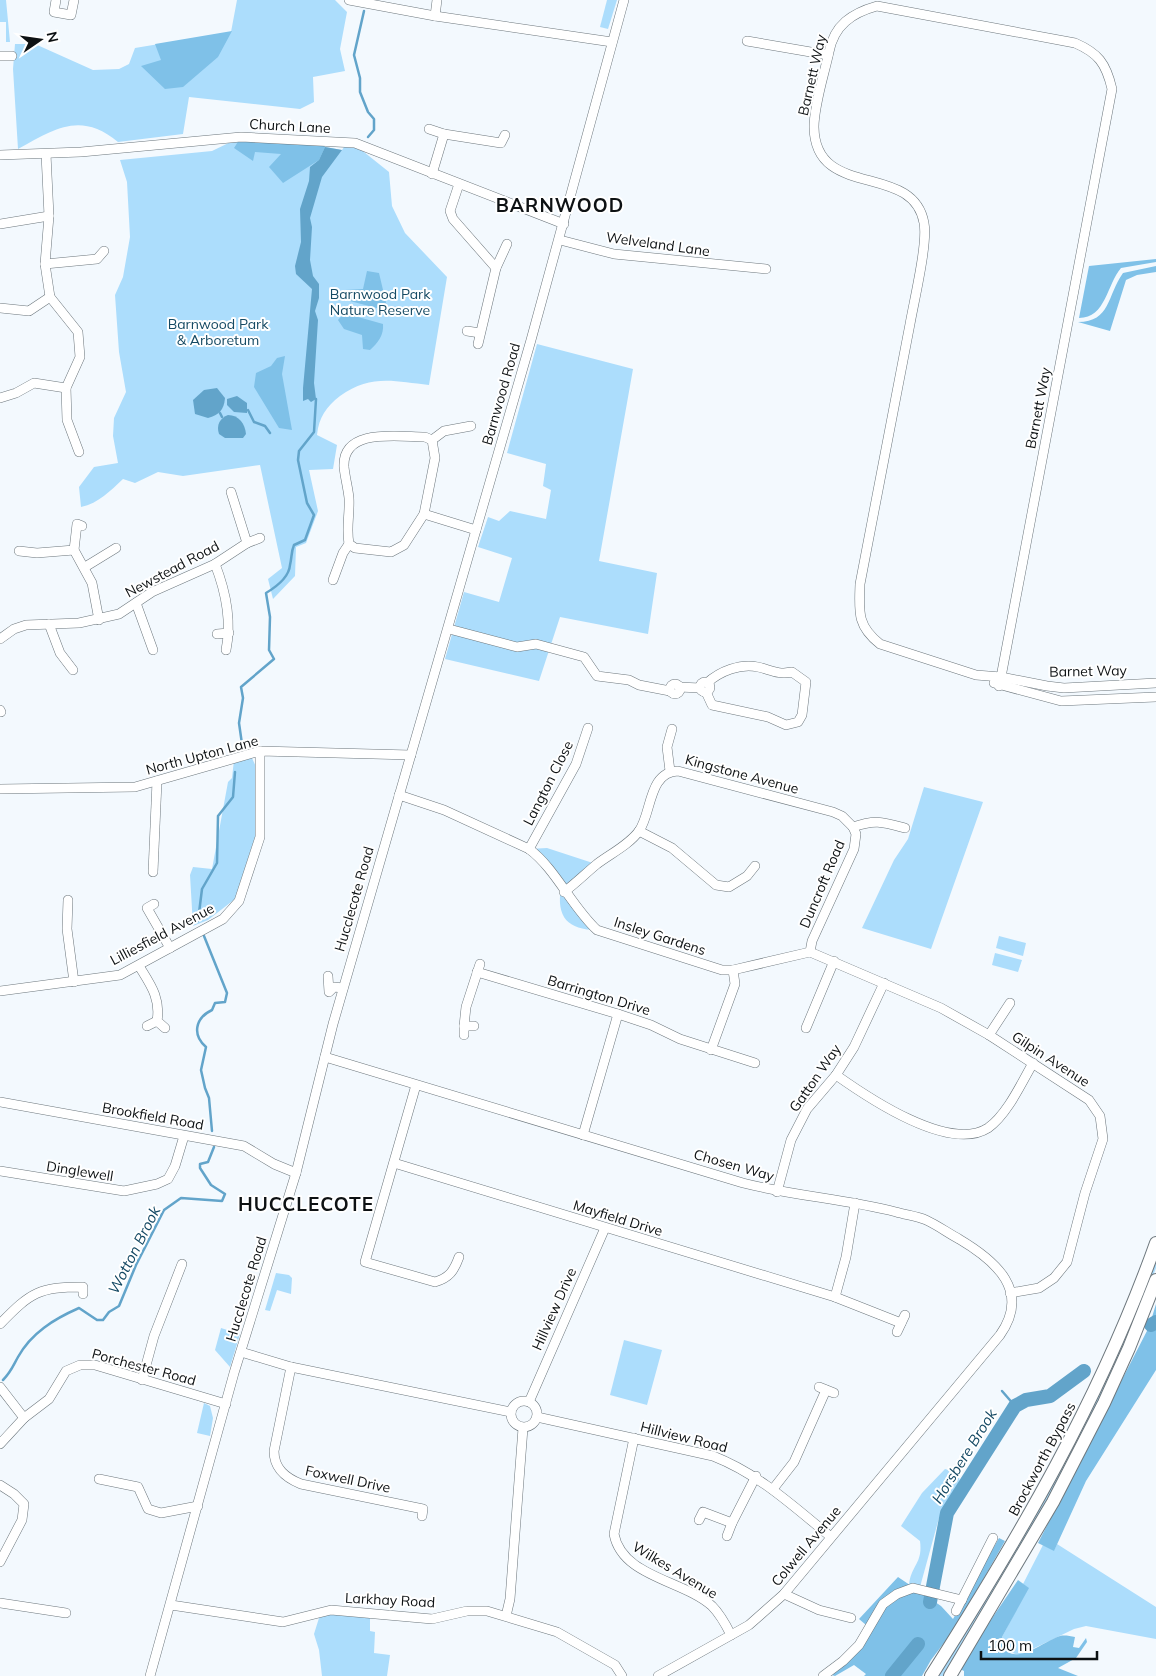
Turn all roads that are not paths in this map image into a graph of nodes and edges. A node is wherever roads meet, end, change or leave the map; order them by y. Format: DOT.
graph roads {
  1 [pos="56,0"];
  2 [pos="74,0"];
  3 [pos="349,0"];
  4 [pos="437,0"];
  5 [pos="624,0"];
  6 [pos="435,16"];
  7 [pos="747,40"];
  8 [pos="612,42"];
  9 [pos="828,55"];
  10 [pos="0,56"];
  11 [pos="12,56"];
  12 [pos="429,129"];
  13 [pos="444,134"];
  14 [pos="505,135"];
  15 [pos="46,154"];
  16 [pos="0,155"];
  17 [pos="432,174"];
  18 [pos="458,184"];
  19 [pos="49,216"];
  20 [pos="0,224"];
  21 [pos="564,224"];
  22 [pos="560,240"];
  23 [pos="507,244"];
  24 [pos="104,251"];
  25 [pos="45,264"];
  26 [pos="764,265"];
  27 [pos="496,268"];
  28 [pos="50,297"];
  29 [pos="0,308"];
  30 [pos="467,331"];
  31 [pos="480,333"];
  32 [pos="478,344"];
  33 [pos="66,388"];
  34 [pos="0,398"];
  35 [pos="471,426"];
  36 [pos="432,440"];
  37 [pos="80,452"];
  38 [pos="231,492"];
  39 [pos="424,514"];
  40 [pos="83,515"];
  41 [pos="476,530"];
  42 [pos="260,538"];
  43 [pos="248,542"];
  44 [pos="348,544"];
  45 [pos="116,548"];
  46 [pos="74,550"];
  47 [pos="19,551"];
  48 [pos="215,564"];
  49 [pos="85,567"];
  50 [pos="333,580"];
  51 [pos="136,603"];
  52 [pos="99,620"];
  53 [pos="49,624"];
  54 [pos="449,628"];
  55 [pos="217,634"];
  56 [pos="229,634"];
  57 [pos="0,639"];
  58 [pos="150,647"];
  59 [pos="226,650"];
  60 [pos="73,670"];
  61 [pos="976,675"];
  62 [pos="1000,681"];
  63 [pos="1156,683"];
  64 [pos="705,688"];
  65 [pos="1156,697"];
  66 [pos="588,728"];
  67 [pos="672,729"];
  68 [pos="260,751"];
  69 [pos="411,754"];
  70 [pos="670,771"];
  71 [pos="157,781"];
  72 [pos="0,789"];
  73 [pos="399,795"];
  74 [pos="853,827"];
  75 [pos="905,828"];
  76 [pos="640,831"];
  77 [pos="529,849"];
  78 [pos="755,866"];
  79 [pos="153,872"];
  80 [pos="564,892"];
  81 [pos="68,900"];
  82 [pos="147,907"];
  83 [pos="170,948"];
  84 [pos="810,952"];
  85 [pos="834,961"];
  86 [pos="140,966"];
  87 [pos="733,970"];
  88 [pos="328,976"];
  89 [pos="74,982"];
  90 [pos="884,983"];
  91 [pos="343,988"];
  92 [pos="0,991"];
  93 [pos="1010,1003"];
  94 [pos="618,1014"];
  95 [pos="157,1021"];
  96 [pos="147,1026"];
  97 [pos="474,1026"];
  98 [pos="165,1028"];
  99 [pos="806,1028"];
  100 [pos="989,1035"];
  101 [pos="711,1050"];
  102 [pos="325,1056"];
  103 [pos="755,1063"];
  104 [pos="1033,1063"];
  105 [pos="836,1075"];
  106 [pos="416,1085"];
  107 [pos="0,1102"];
  108 [pos="583,1135"];
  109 [pos="184,1136"];
  110 [pos="394,1163"];
  111 [pos="0,1171"];
  112 [pos="296,1173"];
  113 [pos="777,1192"];
  114 [pos="855,1203"];
  115 [pos="605,1228"];
  116 [pos="1156,1243"];
  117 [pos="459,1257"];
  118 [pos="183,1270"];
  119 [pos="1156,1280"];
  120 [pos="1010,1293"];
  121 [pos="83,1294"];
  122 [pos="835,1297"];
  123 [pos="0,1324"];
  124 [pos="897,1332"];
  125 [pos="241,1352"];
  126 [pos="291,1367"];
  127 [pos="142,1380"];
  128 [pos="960,1383"];
  129 [pos="0,1387"];
  130 [pos="826,1390"];
  131 [pos="529,1402"];
  132 [pos="226,1404"];
  133 [pos="511,1412"];
  134 [pos="537,1417"];
  135 [pos="24,1418"];
  136 [pos="523,1428"];
  137 [pos="634,1438"];
  138 [pos="0,1444"];
  139 [pos="756,1476"];
  140 [pos="99,1479"];
  141 [pos="0,1485"];
  142 [pos="773,1489"];
  143 [pos="198,1506"];
  144 [pos="423,1509"];
  145 [pos="702,1512"];
  146 [pos="732,1523"];
  147 [pos="728,1536"];
  148 [pos="831,1537"];
  149 [pos="994,1538"];
  150 [pos="0,1562"];
  151 [pos="784,1594"];
  152 [pos="962,1600"];
  153 [pos="0,1603"];
  154 [pos="171,1605"];
  155 [pos="956,1611"];
  156 [pos="66,1613"];
  157 [pos="506,1616"];
  158 [pos="851,1618"];
  159 [pos="731,1635"];
  160 [pos="660,1675"];
  161 [pos="150,1676"];
  162 [pos="622,1676"];
  163 [pos="823,1676"];
  164 [pos="931,1676"];
  165 [pos="950,1676"];
  1 -- 2 [label="street"];
  3 -- 6 [label="street"];
  4 -- 6 [label="street"];
  5 -- 8 [label="street, Barnwood Road"];
  6 -- 8 [label="street"];
  7 -- 9 [label="street"];
  8 -- 21 [label="street, Barnwood Road"];
  9 -- 61 [label="street, Barnett Way"];
  9 -- 62 [label="street, Barnett Way"];
  10 -- 11 [label="street"];
  12 -- 13 [label="street"];
  13 -- 14 [label="street"];
  13 -- 17 [label="street"];
  15 -- 16 [label="street, Church Lane"];
  15 -- 17 [label="street, Church Lane"];
  15 -- 19 [label="street"];
  17 -- 18 [label="street, Church Lane"];
  18 -- 21 [label="street, Church Lane"];
  18 -- 27 [label="street"];
  19 -- 20 [label="street"];
  19 -- 25 [label="street"];
  21 -- 22 [label="street, Barnwood Road"];
  22 -- 26 [label="street, Welveland Lane"];
  22 -- 41 [label="street, Barnwood Road"];
  23 -- 27 [label="street"];
  24 -- 25 [label="street"];
  25 -- 28 [label="street"];
  27 -- 31 [label="street"];
  28 -- 29 [label="street"];
  28 -- 33 [label="street"];
  30 -- 31 [label="street"];
  31 -- 32 [label="street"];
  33 -- 34 [label="street"];
  33 -- 37 [label="street"];
  35 -- 36 [label="street"];
  36 -- 39 [label="street"];
  36 -- 44 [label="street"];
  38 -- 43 [label="street"];
  39 -- 41 [label="street"];
  39 -- 44 [label="street"];
  40 -- 46 [label="street"];
  41 -- 54 [label="street, Barnwood Road"];
  42 -- 43 [label="street, Newstead Road"];
  43 -- 48 [label="street, Newstead Road"];
  44 -- 50 [label="street"];
  45 -- 49 [label="street"];
  46 -- 47 [label="street"];
  46 -- 49 [label="street"];
  48 -- 51 [label="street, Newstead Road"];
  48 -- 56 [label="street"];
  49 -- 52 [label="street"];
  51 -- 52 [label="street, Newstead Road"];
  51 -- 58 [label="street"];
  52 -- 53 [label="street, Newstead Road"];
  53 -- 57 [label="street, Newstead Road"];
  53 -- 60 [label="street"];
  54 -- 64 [label="street"];
  54 -- 69 [label="street, Barnwood Road"];
  55 -- 56 [label="street"];
  56 -- 59 [label="street"];
  61 -- 62 [label="street, Barnet Way"];
  62 -- 63 [label="street, Barnet Way"];
  62 -- 65 [label="street, Barnet Way"];
  64 -- 64 [label="street"];
  66 -- 77 [label="street, Langton Close"];
  67 -- 70 [label="street"];
  68 -- 69 [label="street, North Upton Lane"];
  68 -- 71 [label="street, North Upton Lane"];
  68 -- 83 [label="street, Lilliesfield Avenue"];
  69 -- 73 [label="street, Barnwood Road"];
  70 -- 74 [label="street, Kingstone Avenue"];
  70 -- 76 [label="street, Kingstone Avenue"];
  71 -- 72 [label="street, North Upton Lane"];
  71 -- 79 [label="street"];
  73 -- 77 [label="street, Insley Gardens"];
  73 -- 91 [label="street, Hucclecote Road"];
  74 -- 75 [label="street"];
  74 -- 84 [label="street, Duncroft Road"];
  76 -- 78 [label="street"];
  76 -- 80 [label="street"];
  77 -- 80 [label="street, Insley Gardens"];
  80 -- 87 [label="street, Insley Gardens"];
  81 -- 89 [label="street"];
  82 -- 83 [label="street"];
  83 -- 86 [label="street, Lilliesfield Avenue"];
  84 -- 85 [label="street, Gilpin Avenue"];
  84 -- 87 [label="street, Insley Gardens"];
  85 -- 90 [label="street, Gilpin Avenue"];
  85 -- 99 [label="street"];
  86 -- 89 [label="street, Lilliesfield Avenue"];
  86 -- 95 [label="street"];
  87 -- 101 [label="street"];
  88 -- 91 [label="street"];
  89 -- 92 [label="street, Lilliesfield Avenue"];
  90 -- 100 [label="street, Gilpin Avenue"];
  90 -- 105 [label="street, Gatton Way"];
  91 -- 102 [label="street, Hucclecote Road"];
  93 -- 100 [label="street"];
  94 -- 97 [label="street, Barrington Drive"];
  94 -- 101 [label="street, Barrington Drive"];
  94 -- 108 [label="street"];
  95 -- 96 [label="street"];
  95 -- 98 [label="street"];
  100 -- 104 [label="street, Gilpin Avenue"];
  101 -- 103 [label="street, Barrington Drive"];
  102 -- 106 [label="street, Chosen Way"];
  102 -- 112 [label="street, Hucclecote Road"];
  104 -- 105 [label="street"];
  104 -- 120 [label="street, Gilpin Avenue"];
  105 -- 113 [label="street, Gatton Way"];
  106 -- 108 [label="street, Chosen Way"];
  106 -- 110 [label="street"];
  107 -- 109 [label="street, Brookfield Road"];
  108 -- 113 [label="street, Chosen Way"];
  109 -- 111 [label="street, Dinglewell"];
  109 -- 112 [label="street, Brookfield Road"];
  110 -- 115 [label="street, Mayfield Drive"];
  110 -- 117 [label="street"];
  112 -- 125 [label="street, Hucclecote Road"];
  113 -- 114 [label="street, Chosen Way"];
  114 -- 120 [label="street, Chosen Way"];
  114 -- 122 [label="street"];
  115 -- 122 [label="street, Mayfield Drive"];
  115 -- 131 [label="street, Hillview Drive"];
  116 -- 164 [label="highway, Brockworth Bypass"];
  118 -- 127 [label="street"];
  119 -- 165 [label="highway, Brockworth Bypass"];
  120 -- 128 [label="street, Chosen Way"];
  121 -- 123 [label="street"];
  122 -- 124 [label="street, Mayfield Drive"];
  125 -- 126 [label="street"];
  125 -- 132 [label="street, Hucclecote Road"];
  126 -- 133 [label="street"];
  126 -- 144 [label="street, Foxwell Drive"];
  127 -- 132 [label="street, Porchester Road"];
  127 -- 135 [label="street, Porchester Road"];
  128 -- 148 [label="street, Colwell Avenue"];
  129 -- 135 [label="street"];
  130 -- 142 [label="street"];
  131 -- 133 [label="street"];
  131 -- 134 [label="street"];
  132 -- 143 [label="street, Hucclecote Road"];
  133 -- 136 [label="street"];
  134 -- 136 [label="street"];
  134 -- 137 [label="street, Hillview Road"];
  135 -- 138 [label="street, Porchester Road"];
  136 -- 157 [label="street"];
  137 -- 139 [label="street, Hillview Road"];
  137 -- 159 [label="street, Wilkes Avenue"];
  139 -- 142 [label="street, Hillview Road"];
  139 -- 146 [label="street"];
  140 -- 143 [label="street"];
  141 -- 150 [label="street"];
  142 -- 148 [label="street, Hillview Road"];
  143 -- 154 [label="street, Hucclecote Road"];
  145 -- 146 [label="street"];
  146 -- 147 [label="street"];
  148 -- 151 [label="street, Colwell Avenue"];
  149 -- 152 [label="street"];
  151 -- 158 [label="street"];
  151 -- 159 [label="street, Colwell Avenue"];
  152 -- 155 [label="street"];
  152 -- 163 [label="street"];
  153 -- 156 [label="street"];
  154 -- 157 [label="street, Larkhay Road"];
  154 -- 161 [label="street, Hucclecote Road"];
  157 -- 162 [label="street, Larkhay Road"];
  159 -- 160 [label="street, Colwell Avenue"];
}
